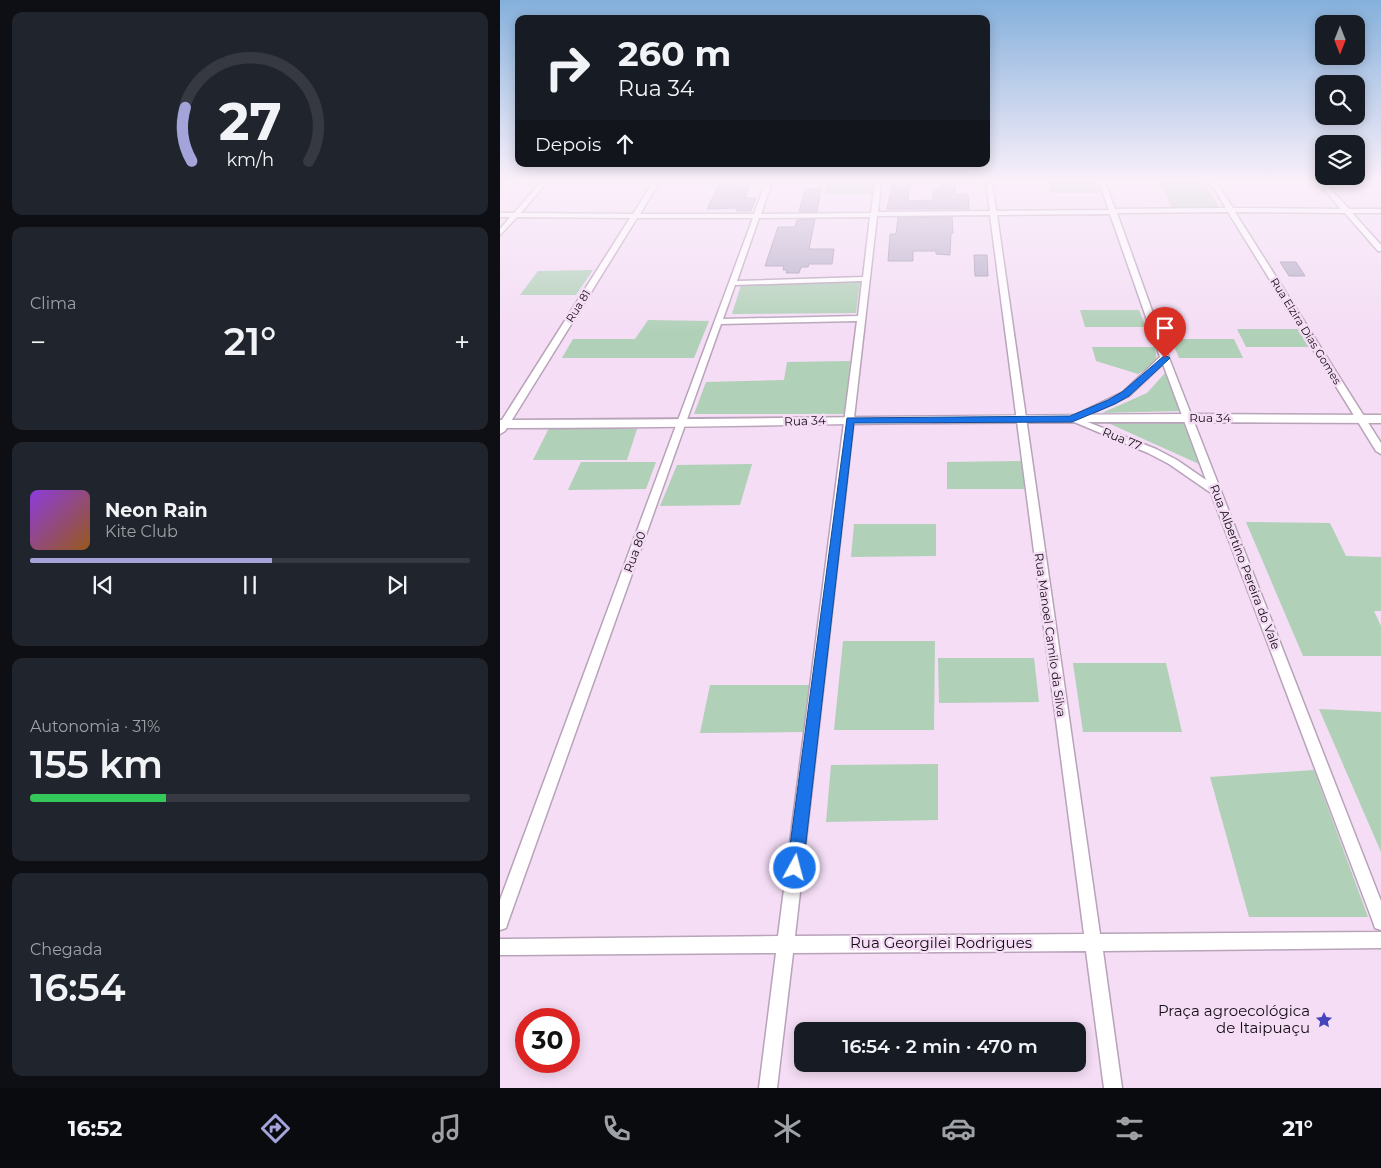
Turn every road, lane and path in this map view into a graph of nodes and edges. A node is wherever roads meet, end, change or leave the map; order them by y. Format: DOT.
graph roads {
  1 [pos="624,233"];
  2 [pos="751,233"];
  3 [pos="871,233"];
  4 [pos="996,233"];
  5 [pos="1120,233"];
  6 [pos="1246,233"];
  7 [pos="1367,233"];
  8 [pos="1381,249"];
  9 [pos="867,279"];
  10 [pos="733,283"];
  11 [pos="862,318"];
  12 [pos="718,322"];
  13 [pos="1165,358"];
  14 [pos="1188,418"];
  15 [pos="1020,419"];
  16 [pos="1072,419"];
  17 [pos="1361,419"];
  18 [pos="1381,419"];
  19 [pos="850,420"];
  20 [pos="681,424"];
  21 [pos="501,426"];
  22 [pos="1381,451"];
  23 [pos="1216,491"];
  24 [pos="500,922"];
  25 [pos="1381,922"];
  26 [pos="1381,940"];
  27 [pos="1093,942"];
  28 [pos="786,944"];
  29 [pos="500,947"];
  30 [pos="768,1088"];
  31 [pos="1113,1088"];
  1 -- 21 [label="street, Rua 81"];
  2 -- 10 [label="street, Rua 80"];
  3 -- 9 [label="street"];
  4 -- 15 [label="street, Rua Manoel Camilo da Silva"];
  5 -- 13 [label="street, Rua Albertino Pereira do Vale"];
  6 -- 17 [label="street, Rua Elzira Dias Gomes"];
  7 -- 8 [label="street"];
  9 -- 10 [label="street"];
  9 -- 11 [label="street"];
  10 -- 12 [label="street, Rua 80"];
  11 -- 12 [label="street"];
  11 -- 19 [label="street"];
  12 -- 20 [label="street, Rua 80"];
  13 -- 14 [label="street, Rua Albertino Pereira do Vale"];
  13 -- 16 [label="street, Rua 77"];
  14 -- 16 [label="street, Rua 34"];
  14 -- 17 [label="street, Rua 34"];
  14 -- 23 [label="street, Rua Albertino Pereira do Vale"];
  15 -- 16 [label="street, Rua 34"];
  15 -- 19 [label="street, Rua 34"];
  15 -- 27 [label="street, Rua Manoel Camilo da Silva"];
  16 -- 23 [label="street, Rua 77"];
  17 -- 18 [label="street, Rua 34"];
  17 -- 22 [label="street, Rua Elzira Dias Gomes"];
  19 -- 20 [label="street, Rua 34"];
  19 -- 28 [label="street"];
  20 -- 21 [label="street, Rua 34"];
  20 -- 24 [label="street, Rua 80"];
  23 -- 25 [label="street, Rua Albertino Pereira do Vale"];
  26 -- 27 [label="street, Rua Georgilei Rodrigues"];
  27 -- 28 [label="street, Rua Georgilei Rodrigues"];
  27 -- 31 [label="street, Rua Manoel Camilo da Silva"];
  28 -- 29 [label="street, Rua Georgilei Rodrigues"];
  28 -- 30 [label="street"];
}
